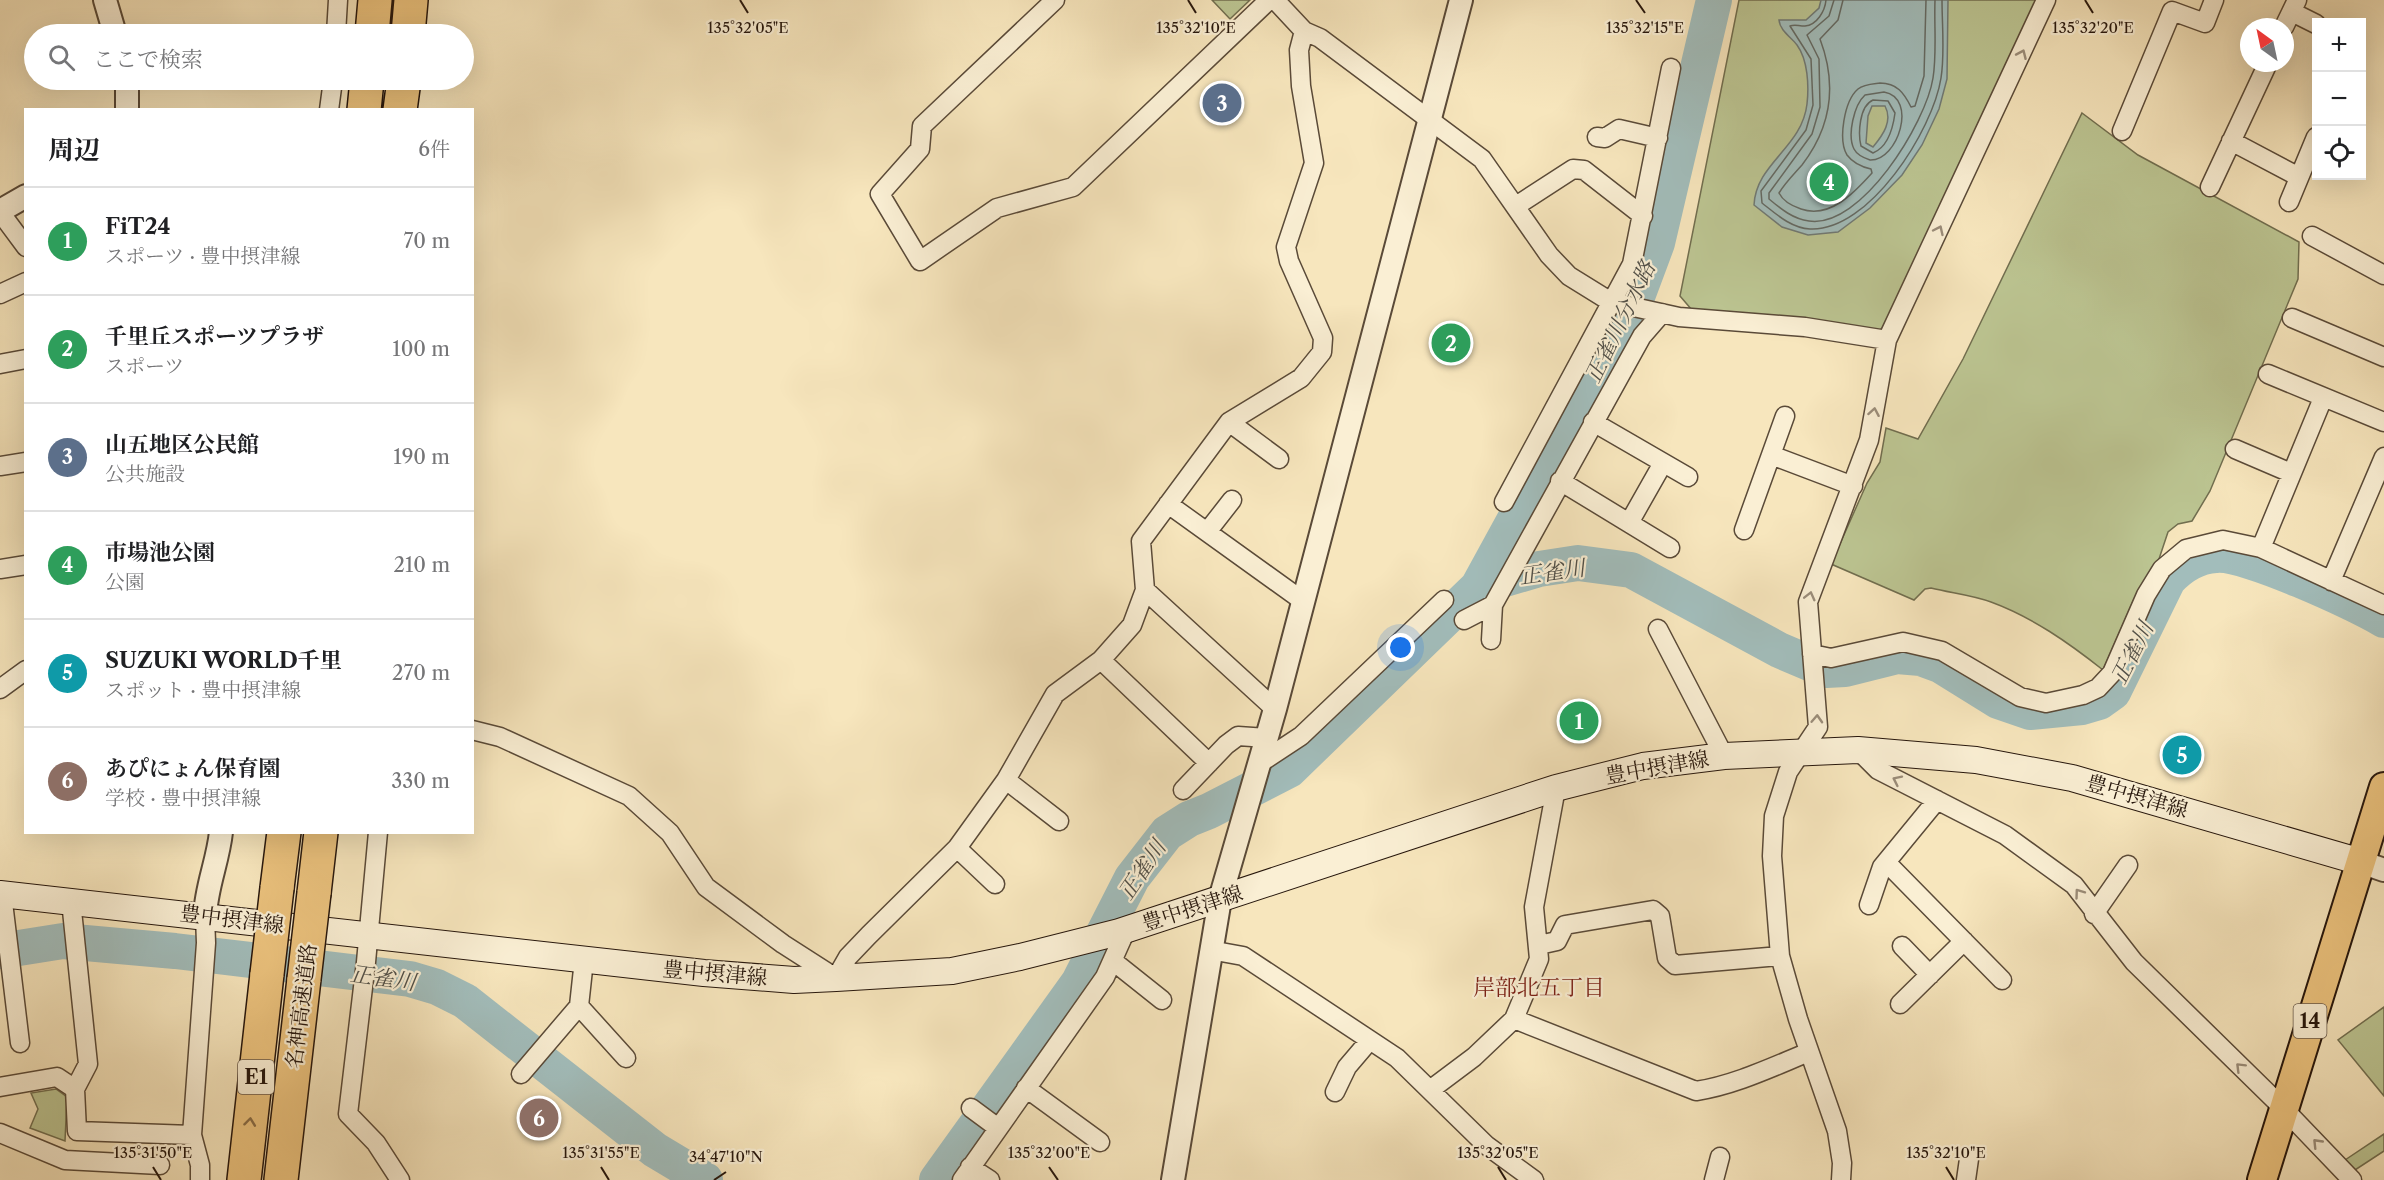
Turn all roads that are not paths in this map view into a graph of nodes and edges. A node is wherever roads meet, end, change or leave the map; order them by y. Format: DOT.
graph roads {
  1 [pos="105,0"];
  2 [pos="338,0"];
  3 [pos="375,0"];
  4 [pos="411,0"];
  5 [pos="1055,0"];
  6 [pos="1269,0"];
  7 [pos="1275,0"];
  8 [pos="1461,0"];
  9 [pos="2046,0"];
  10 [pos="2214,0"];
  11 [pos="2291,13"];
  12 [pos="2312,22"];
  13 [pos="112,24"];
  14 [pos="337,24"];
  15 [pos="373,24"];
  16 [pos="409,24"];
  17 [pos="1304,31"];
  18 [pos="1671,68"];
  19 [pos="2264,72"];
  20 [pos="128,90"];
  21 [pos="332,90"];
  22 [pos="366,90"];
  23 [pos="403,90"];
  24 [pos="127,108"];
  25 [pos="329,108"];
  26 [pos="364,108"];
  27 [pos="400,108"];
  28 [pos="1429,118"];
  29 [pos="2122,131"];
  30 [pos="1597,137"];
  31 [pos="1658,138"];
  32 [pos="2231,141"];
  33 [pos="2312,146"];
  34 [pos="2299,177"];
  35 [pos="2210,187"];
  36 [pos="24,197"];
  37 [pos="2289,202"];
  38 [pos="1516,206"];
  39 [pos="0,212"];
  40 [pos="1643,216"];
  41 [pos="2312,236"];
  42 [pos="24,244"];
  43 [pos="2384,275"];
  44 [pos="24,283"];
  45 [pos="0,294"];
  46 [pos="1616,303"];
  47 [pos="1654,312"];
  48 [pos="2292,318"];
  49 [pos="1887,340"];
  50 [pos="2384,357"];
  51 [pos="24,359"];
  52 [pos="0,364"];
  53 [pos="2268,374"];
  54 [pos="2323,398"];
  55 [pos="1785,416"];
  56 [pos="1229,422"];
  57 [pos="1593,422"];
  58 [pos="2384,422"];
  59 [pos="2235,449"];
  60 [pos="1771,456"];
  61 [pos="2384,457"];
  62 [pos="1279,459"];
  63 [pos="24,462"];
  64 [pos="1663,463"];
  65 [pos="0,466"];
  66 [pos="2291,473"];
  67 [pos="1688,477"];
  68 [pos="1560,481"];
  69 [pos="1853,486"];
  70 [pos="1232,500"];
  71 [pos="1504,502"];
  72 [pos="1168,504"];
  73 [pos="1629,523"];
  74 [pos="1744,530"];
  75 [pos="1207,532"];
  76 [pos="1670,548"];
  77 [pos="2261,548"];
  78 [pos="24,565"];
  79 [pos="0,569"];
  80 [pos="2331,581"];
  81 [pos="1145,590"];
  82 [pos="1444,600"];
  83 [pos="1303,601"];
  84 [pos="1493,605"];
  85 [pos="2384,605"];
  86 [pos="1464,620"];
  87 [pos="1658,629"];
  88 [pos="1491,640"];
  89 [pos="1812,654"];
  90 [pos="1101,660"];
  91 [pos="24,671"];
  92 [pos="0,689"];
  93 [pos="1275,709"];
  94 [pos="474,730"];
  95 [pos="1267,738"];
  96 [pos="1858,750"];
  97 [pos="1801,751"];
  98 [pos="1724,756"];
  99 [pos="1209,763"];
  100 [pos="1260,763"];
  101 [pos="1006,780"];
  102 [pos="2384,787"];
  103 [pos="1556,788"];
  104 [pos="1183,790"];
  105 [pos="1937,800"];
  106 [pos="1059,820"];
  107 [pos="221,834"];
  108 [pos="284,834"];
  109 [pos="321,834"];
  110 [pos="378,834"];
  111 [pos="957,848"];
  112 [pos="1886,862"];
  113 [pos="2128,866"];
  114 [pos="2372,866"];
  115 [pos="996,884"];
  116 [pos="1,894"];
  117 [pos="1220,899"];
  118 [pos="71,901"];
  119 [pos="1869,905"];
  120 [pos="2094,914"];
  121 [pos="206,916"];
  122 [pos="1123,931"];
  123 [pos="369,934"];
  124 [pos="1964,941"];
  125 [pos="1539,945"];
  126 [pos="1902,946"];
  127 [pos="1210,950"];
  128 [pos="1780,956"];
  129 [pos="584,960"];
  130 [pos="1113,961"];
  131 [pos="1930,975"];
  132 [pos="836,978"];
  133 [pos="2002,980"];
  134 [pos="1162,1000"];
  135 [pos="1900,1004"];
  136 [pos="579,1006"];
  137 [pos="1514,1018"];
  138 [pos="1370,1040"];
  139 [pos="20,1043"];
  140 [pos="1809,1052"];
  141 [pos="626,1058"];
  142 [pos="524,1070"];
  143 [pos="0,1087"];
  144 [pos="1026,1088"];
  145 [pos="75,1089"];
  146 [pos="1430,1090"];
  147 [pos="1335,1092"];
  148 [pos="2282,1107"];
  149 [pos="970,1108"];
  150 [pos="998,1128"];
  151 [pos="77,1131"];
  152 [pos="0,1133"];
  153 [pos="141,1133"];
  154 [pos="192,1135"];
  155 [pos="1100,1142"];
  156 [pos="1720,1157"];
  157 [pos="1969,1159"];
  158 [pos="76,1161"];
  159 [pos="139,1164"];
  160 [pos="160,1165"];
  161 [pos="966,1174"];
  162 [pos="200,1180"];
  163 [pos="244,1180"];
  164 [pos="281,1180"];
  165 [pos="400,1180"];
  166 [pos="990,1180"];
  167 [pos="1173,1180"];
  168 [pos="1534,1180"];
  169 [pos="1714,1180"];
  170 [pos="1841,1180"];
  171 [pos="1966,1180"];
  172 [pos="2262,1180"];
  173 [pos="2352,1180"];
  1 -- 13 [label="street"];
  2 -- 14 [label="street"];
  3 -- 15 [label="highway"];
  4 -- 16 [label="highway"];
  5 -- 6 [label="street"];
  7 -- 17 [label="street"];
  8 -- 28 [label="street"];
  49 -- 9 [label="street, one-way"];
  10 -- 29 [label="street"];
  11 -- 12 [label="street"];
  17 -- 28 [label="street"];
  17 -- 56 [label="street"];
  18 -- 31 [label="street"];
  19 -- 32 [label="street"];
  20 -- 24 [label="street"];
  21 -- 25 [label="street"];
  22 -- 26 [label="highway"];
  23 -- 27 [label="highway"];
  28 -- 38 [label="street"];
  28 -- 83 [label="street"];
  30 -- 31 [label="street"];
  31 -- 40 [label="street"];
  32 -- 34 [label="street"];
  32 -- 35 [label="street"];
  33 -- 34 [label="street"];
  34 -- 37 [label="street"];
  36 -- 39 [label="street"];
  38 -- 40 [label="street"];
  38 -- 46 [label="street"];
  39 -- 42 [label="street"];
  40 -- 46 [label="street"];
  41 -- 43 [label="street"];
  44 -- 45 [label="street"];
  46 -- 47 [label="street"];
  46 -- 71 [label="street"];
  47 -- 49 [label="street"];
  47 -- 57 [label="street"];
  48 -- 50 [label="street"];
  69 -- 49 [label="street, one-way"];
  51 -- 52 [label="street"];
  53 -- 54 [label="street"];
  54 -- 58 [label="street"];
  54 -- 66 [label="street"];
  55 -- 60 [label="street"];
  56 -- 62 [label="street"];
  56 -- 72 [label="street"];
  57 -- 64 [label="street"];
  57 -- 68 [label="street"];
  59 -- 66 [label="street"];
  60 -- 69 [label="street"];
  60 -- 74 [label="street"];
  61 -- 80 [label="street"];
  63 -- 65 [label="street"];
  64 -- 67 [label="street"];
  64 -- 73 [label="street"];
  66 -- 77 [label="street"];
  68 -- 73 [label="street"];
  68 -- 84 [label="street"];
  89 -- 69 [label="street, one-way"];
  70 -- 75 [label="street"];
  72 -- 75 [label="street"];
  72 -- 81 [label="street"];
  73 -- 76 [label="street"];
  75 -- 83 [label="street"];
  77 -- 80 [label="street"];
  77 -- 89 [label="street"];
  78 -- 79 [label="street"];
  80 -- 85 [label="street"];
  81 -- 90 [label="street"];
  81 -- 93 [label="street"];
  82 -- 100 [label="street"];
  83 -- 93 [label="street"];
  84 -- 86 [label="street"];
  84 -- 88 [label="street"];
  87 -- 98 [label="street"];
  97 -- 89 [label="street, one-way"];
  90 -- 99 [label="street"];
  90 -- 101 [label="street"];
  91 -- 92 [label="street"];
  93 -- 95 [label="street"];
  94 -- 132 [label="street"];
  95 -- 99 [label="street"];
  95 -- 100 [label="street"];
  96 -- 97 [label="main road, 豊中摂津線"];
  105 -- 96 [label="street, one-way"];
  96 -- 114 [label="main road, 豊中摂津線"];
  97 -- 98 [label="main road, 豊中摂津線"];
  97 -- 128 [label="street"];
  98 -- 103 [label="main road, 豊中摂津線"];
  99 -- 104 [label="street"];
  100 -- 117 [label="street"];
  101 -- 106 [label="street"];
  101 -- 111 [label="street"];
  102 -- 114 [label="main road, 14"];
  103 -- 117 [label="main road, 豊中摂津線"];
  103 -- 125 [label="street"];
  105 -- 112 [label="street"];
  120 -- 105 [label="street, one-way"];
  107 -- 121 [label="street"];
  163 -- 108 [label="highway, 名神高速道路 / E1, one-way, bridge"];
  109 -- 164 [label="highway, 名神高速道路 / E1, bridge"];
  110 -- 123 [label="street"];
  111 -- 115 [label="street"];
  111 -- 132 [label="street"];
  112 -- 119 [label="street"];
  112 -- 124 [label="street"];
  113 -- 120 [label="street"];
  114 -- 148 [label="main road, 14"];
  116 -- 118 [label="main road, 豊中摂津線"];
  116 -- 139 [label="street"];
  117 -- 122 [label="main road, 豊中摂津線"];
  117 -- 127 [label="street"];
  118 -- 121 [label="main road, 豊中摂津線"];
  118 -- 145 [label="street"];
  148 -- 120 [label="street, one-way"];
  121 -- 123 [label="main road, 豊中摂津線"];
  121 -- 154 [label="street"];
  122 -- 130 [label="street"];
  122 -- 132 [label="main road, 豊中摂津線"];
  123 -- 129 [label="main road, 豊中摂津線"];
  123 -- 165 [label="street"];
  124 -- 131 [label="street"];
  124 -- 133 [label="street"];
  125 -- 128 [label="street"];
  125 -- 137 [label="street"];
  126 -- 131 [label="street"];
  127 -- 138 [label="street"];
  127 -- 167 [label="street"];
  128 -- 140 [label="street"];
  129 -- 132 [label="main road, 豊中摂津線"];
  129 -- 136 [label="street"];
  130 -- 134 [label="street"];
  130 -- 144 [label="street"];
  131 -- 135 [label="street"];
  136 -- 141 [label="street"];
  136 -- 142 [label="street"];
  137 -- 140 [label="street"];
  137 -- 146 [label="street"];
  138 -- 146 [label="street"];
  138 -- 147 [label="street"];
  140 -- 170 [label="street"];
  143 -- 145 [label="street"];
  144 -- 150 [label="street"];
  144 -- 155 [label="street"];
  145 -- 151 [label="street"];
  146 -- 168 [label="street"];
  148 -- 172 [label="main road, 14"];
  173 -- 148 [label="street, one-way"];
  149 -- 150 [label="street"];
  150 -- 161 [label="street"];
  151 -- 153 [label="street"];
  151 -- 158 [label="street"];
  152 -- 158 [label="street"];
  153 -- 154 [label="street"];
  153 -- 159 [label="street"];
  154 -- 162 [label="street"];
  156 -- 169 [label="street"];
  157 -- 171 [label="street"];
  158 -- 159 [label="street"];
  159 -- 160 [label="street"];
  161 -- 166 [label="street"];
}
